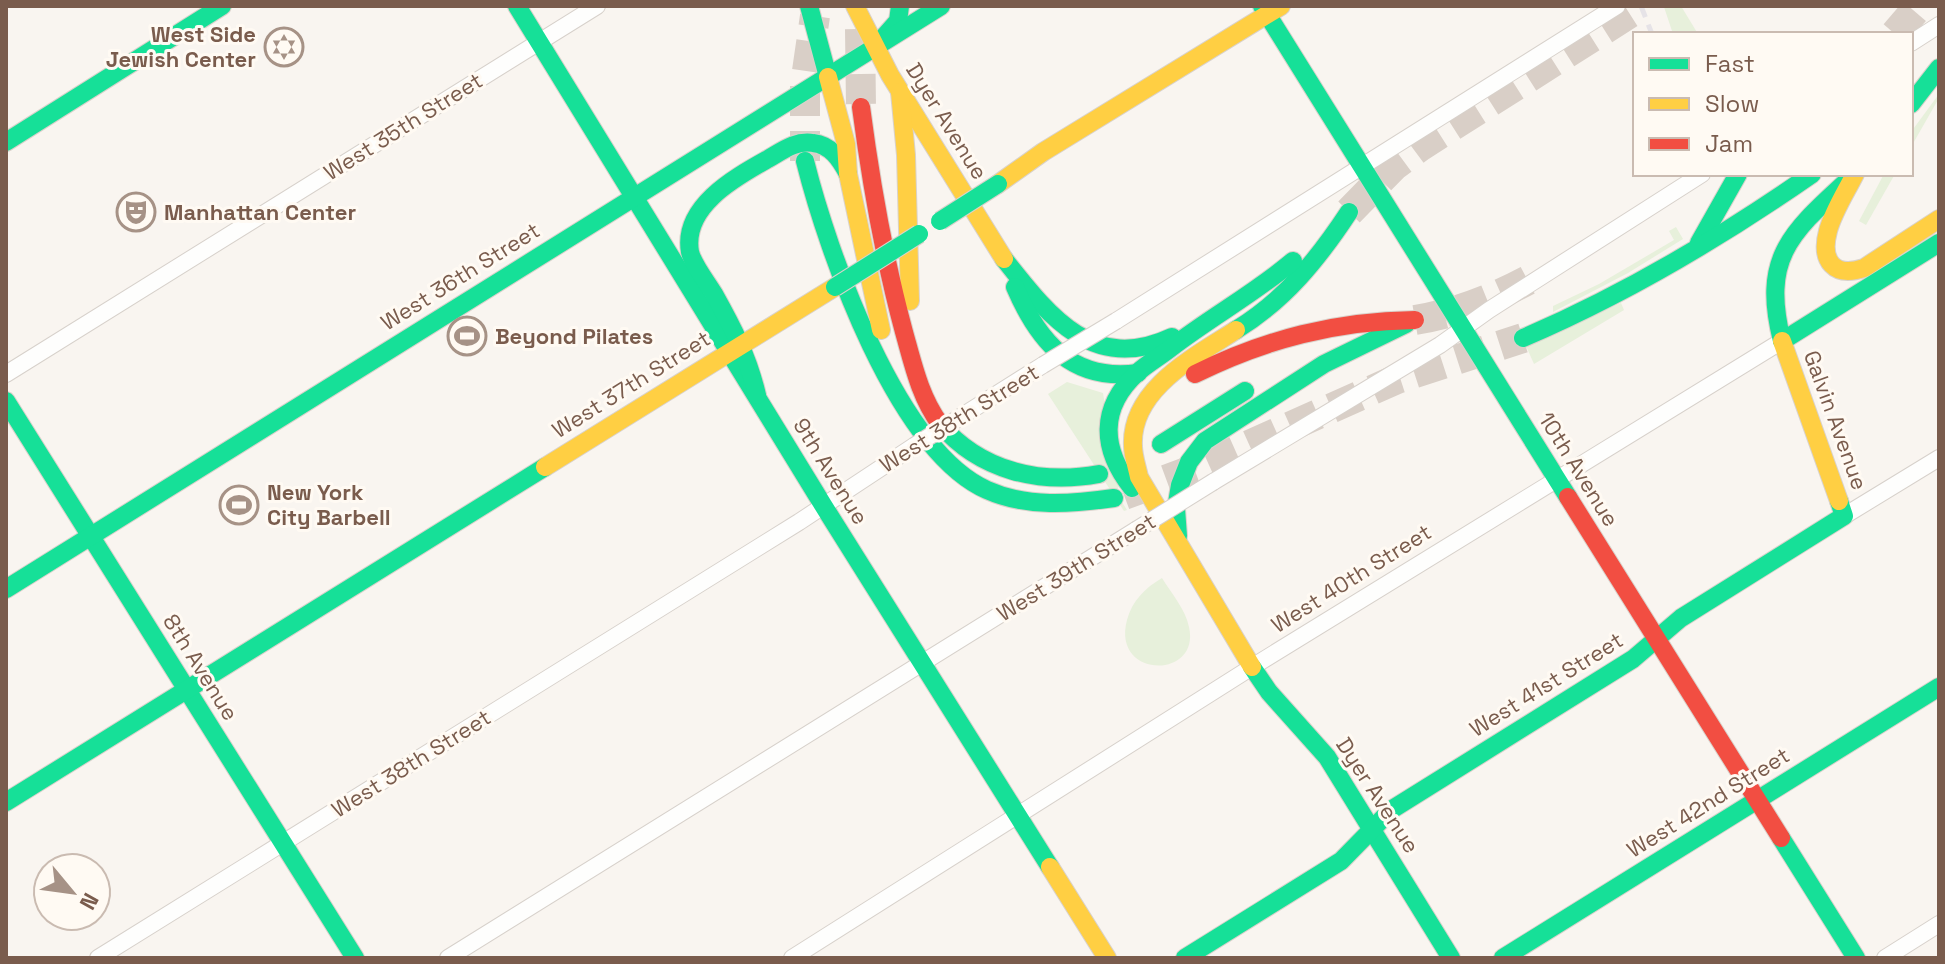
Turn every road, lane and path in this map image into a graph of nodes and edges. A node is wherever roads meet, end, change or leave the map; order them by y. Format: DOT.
graph roads {
  1 [pos="222,6"];
  2 [pos="517,6"];
  3 [pos="597,6"];
  4 [pos="809,6"];
  5 [pos="855,6"];
  6 [pos="900,6"];
  7 [pos="941,6"];
  8 [pos="1617,6"];
  9 [pos="1270,8"];
  10 [pos="1939,25"];
  11 [pos="540,41"];
  12 [pos="1913,42"];
  13 [pos="875,47"];
  14 [pos="1939,68"];
  15 [pos="828,77"];
  16 [pos="1913,89"];
  17 [pos="900,92"];
  18 [pos="1913,101"];
  19 [pos="861,107"];
  20 [pos="6,142"];
  21 [pos="805,161"];
  22 [pos="1362,166"];
  23 [pos="848,174"];
  24 [pos="1699,176"];
  25 [pos="1737,176"];
  26 [pos="1809,176"];
  27 [pos="1853,176"];
  28 [pos="1854,176"];
  29 [pos="635,197"];
  30 [pos="1939,219"];
  31 [pos="1939,243"];
  32 [pos="1693,251"];
  33 [pos="1004,259"];
  34 [pos="1415,320"];
  35 [pos="1200,325"];
  36 [pos="1463,328"];
  37 [pos="1523,338"];
  38 [pos="1782,341"];
  39 [pos="736,347"];
  40 [pos="909,351"];
  41 [pos="1306,353"];
  42 [pos="1138,373"];
  43 [pos="6,374"];
  44 [pos="1257,384"];
  45 [pos="6,401"];
  46 [pos="907,408"];
  47 [pos="1161,444"];
  48 [pos="1939,458"];
  49 [pos="953,466"];
  50 [pos="1099,474"];
  51 [pos="1557,479"];
  52 [pos="1049,480"];
  53 [pos="1114,498"];
  54 [pos="823,505"];
  55 [pos="1844,516"];
  56 [pos="1165,522"];
  57 [pos="91,536"];
  58 [pos="1181,551"];
  59 [pos="6,589"];
  60 [pos="1657,639"];
  61 [pos="921,662"];
  62 [pos="1252,667"];
  63 [pos="1939,687"];
  64 [pos="187,689"];
  65 [pos="1757,799"];
  66 [pos="6,802"];
  67 [pos="1020,815"];
  68 [pos="1372,828"];
  69 [pos="283,843"];
  70 [pos="1939,924"];
  71 [pos="98,958"];
  72 [pos="355,958"];
  73 [pos="448,958"];
  74 [pos="792,958"];
  75 [pos="1107,958"];
  76 [pos="1185,958"];
  77 [pos="1451,958"];
  78 [pos="1503,958"];
  79 [pos="1856,958"];
  80 [pos="1885,958"];
  1 -- 20 [label="main road"];
  2 -- 11 [label="main road"];
  3 -- 11 [label="street, West 35th Street"];
  4 -- 15 [label="main road"];
  5 -- 13 [label="main road, Dyer Avenue"];
  6 -- 13 [label="main road"];
  7 -- 13 [label="main road, West 36th Street"];
  8 -- 22 [label="street, West 38th Street"];
  9 -- 22 [label="main road, 10th Avenue"];
  9 -- 39 [label="main road, West 37th Street, bridge"];
  10 -- 12 [label="street"];
  11 -- 29 [label="main road"];
  11 -- 43 [label="street, West 35th Street"];
  13 -- 15 [label="main road, West 36th Street"];
  13 -- 17 [label="main road, Dyer Avenue"];
  14 -- 16 [label="main road"];
  14 -- 18 [label="main road"];
  15 -- 23 [label="main road"];
  15 -- 29 [label="main road, West 36th Street"];
  17 -- 33 [label="main road, Dyer Avenue"];
  17 -- 40 [label="main road"];
  19 -- 40 [label="main road"];
  21 -- 46 [label="main road"];
  22 -- 36 [label="main road, 10th Avenue"];
  22 -- 54 [label="street, West 38th Street, bridge"];
  23 -- 39 [label="main road"];
  23 -- 46 [label="main road"];
  24 -- 36 [label="street, West 39th Street"];
  25 -- 32 [label="main road"];
  26 -- 32 [label="main road"];
  27 -- 38 [label="main road, Galvin Avenue"];
  28 -- 30 [label="main road"];
  29 -- 39 [label="main road"];
  29 -- 57 [label="main road, West 36th Street"];
  31 -- 38 [label="main road, West 40th Street"];
  32 -- 37 [label="main road"];
  33 -- 35 [label="main road"];
  33 -- 42 [label="main road"];
  34 -- 41 [label="main road"];
  34 -- 56 [label="main road"];
  34 -- 58 [label="main road"];
  35 -- 42 [label="main road"];
  35 -- 56 [label="main road"];
  36 -- 51 [label="main road, 10th Avenue"];
  36 -- 61 [label="street, West 39th Street, bridge"];
  38 -- 51 [label="street, West 40th Street"];
  38 -- 55 [label="main road, Galvin Avenue"];
  39 -- 54 [label="main road, 9th Avenue"];
  39 -- 64 [label="main road, West 37th Street"];
  40 -- 52 [label="main road"];
  42 -- 56 [label="main road"];
  44 -- 47 [label="main road"];
  45 -- 57 [label="main road, 8th Avenue"];
  46 -- 49 [label="main road"];
  48 -- 55 [label="street, West 41st Street"];
  49 -- 52 [label="main road"];
  49 -- 53 [label="main road"];
  50 -- 52 [label="main road"];
  51 -- 60 [label="main road, 10th Avenue"];
  51 -- 62 [label="street, West 40th Street"];
  54 -- 61 [label="main road, 9th Avenue"];
  54 -- 69 [label="street, West 38th Street"];
  55 -- 60 [label="main road, West 41st Street"];
  56 -- 58 [label="main road, Dyer Avenue"];
  57 -- 59 [label="main road, West 36th Street"];
  57 -- 64 [label="main road, 8th Avenue"];
  58 -- 62 [label="main road, Dyer Avenue"];
  60 -- 65 [label="main road, 10th Avenue"];
  60 -- 68 [label="main road, West 41st Street"];
  61 -- 67 [label="main road, 9th Avenue"];
  61 -- 73 [label="street, West 39th Street"];
  62 -- 67 [label="street, West 40th Street"];
  62 -- 68 [label="main road, Dyer Avenue"];
  63 -- 65 [label="main road, West 42nd Street"];
  64 -- 66 [label="main road, West 37th Street"];
  64 -- 69 [label="main road, 8th Avenue"];
  65 -- 78 [label="main road, West 42nd Street"];
  65 -- 79 [label="main road, 10th Avenue"];
  67 -- 74 [label="street, West 40th Street"];
  67 -- 75 [label="main road, 9th Avenue"];
  68 -- 76 [label="main road, West 41st Street"];
  68 -- 77 [label="main road, Dyer Avenue"];
  69 -- 71 [label="street, West 38th Street"];
  69 -- 72 [label="main road, 8th Avenue"];
  70 -- 80 [label="street"];
}
